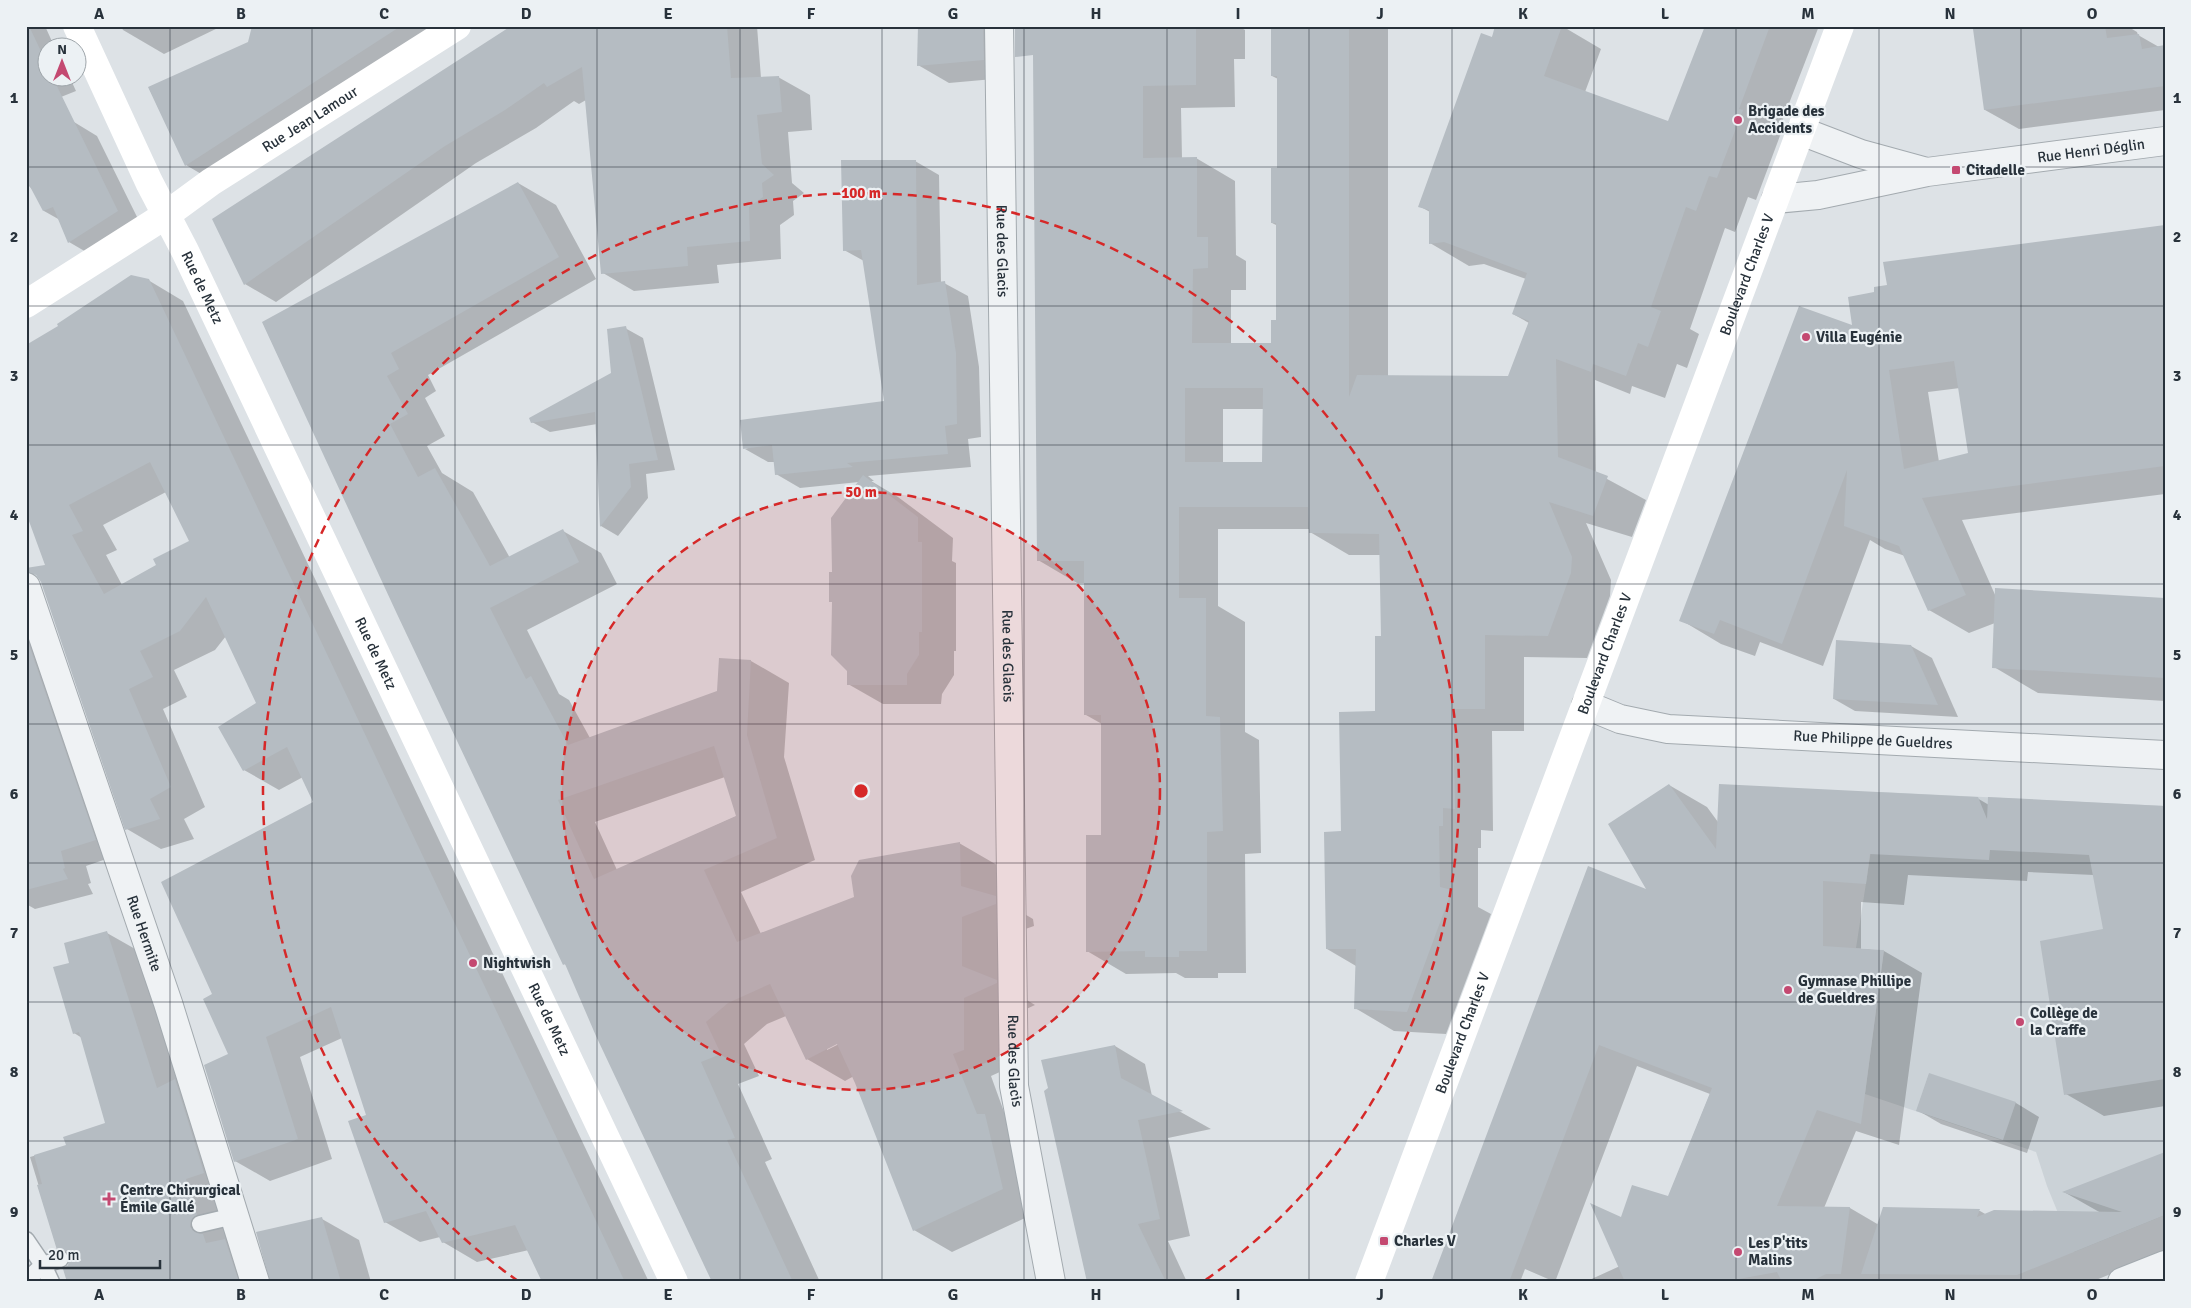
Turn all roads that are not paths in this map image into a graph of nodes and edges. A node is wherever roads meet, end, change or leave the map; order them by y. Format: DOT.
graph roads {
  1 [pos="77,26"];
  2 [pos="457,26"];
  3 [pos="999,26"];
  4 [pos="1840,26"];
  5 [pos="1801,131"];
  6 [pos="2165,142"];
  7 [pos="1927,172"];
  8 [pos="1776,199"];
  9 [pos="166,215"];
  10 [pos="26,304"];
  11 [pos="26,587"];
  12 [pos="1586,705"];
  13 [pos="2165,755"];
  14 [pos="234,1216"];
  15 [pos="200,1224"];
  16 [pos="26,1240"];
  17 [pos="26,1264"];
  18 [pos="61,1264"];
  19 [pos="43,1265"];
  20 [pos="2165,1265"];
  21 [pos="26,1281"];
  22 [pos="51,1282"];
  23 [pos="255,1282"];
  24 [pos="674,1282"];
  25 [pos="1051,1282"];
  26 [pos="1369,1282"];
  27 [pos="2122,1282"];
  1 -- 9 [label="street, Rue de Metz"];
  2 -- 9 [label="street, Rue Jean Lamour"];
  3 -- 25 [label="street, Rue des Glacis"];
  4 -- 5 [label="street, Boulevard Charles V"];
  5 -- 7 [label="street, Rue Henri Déglin"];
  5 -- 8 [label="street, Boulevard Charles V"];
  6 -- 7 [label="street, Rue Henri Déglin"];
  7 -- 8 [label="street, Rue Henri Déglin"];
  8 -- 12 [label="street, Boulevard Charles V"];
  9 -- 10 [label="street, Rue Jean Lamour"];
  9 -- 24 [label="street, Rue de Metz"];
  11 -- 14 [label="street, Rue Hermite"];
  12 -- 13 [label="street, Rue Philippe de Gueldres"];
  12 -- 26 [label="street, Boulevard Charles V"];
  14 -- 15 [label="lane"];
  14 -- 23 [label="street, Rue Hermite"];
  16 -- 19 [label="lane"];
  17 -- 19 [label="lane"];
  18 -- 19 [label="lane"];
  19 -- 21 [label="lane"];
  19 -- 22 [label="lane"];
  20 -- 27 [label="street"];
}
